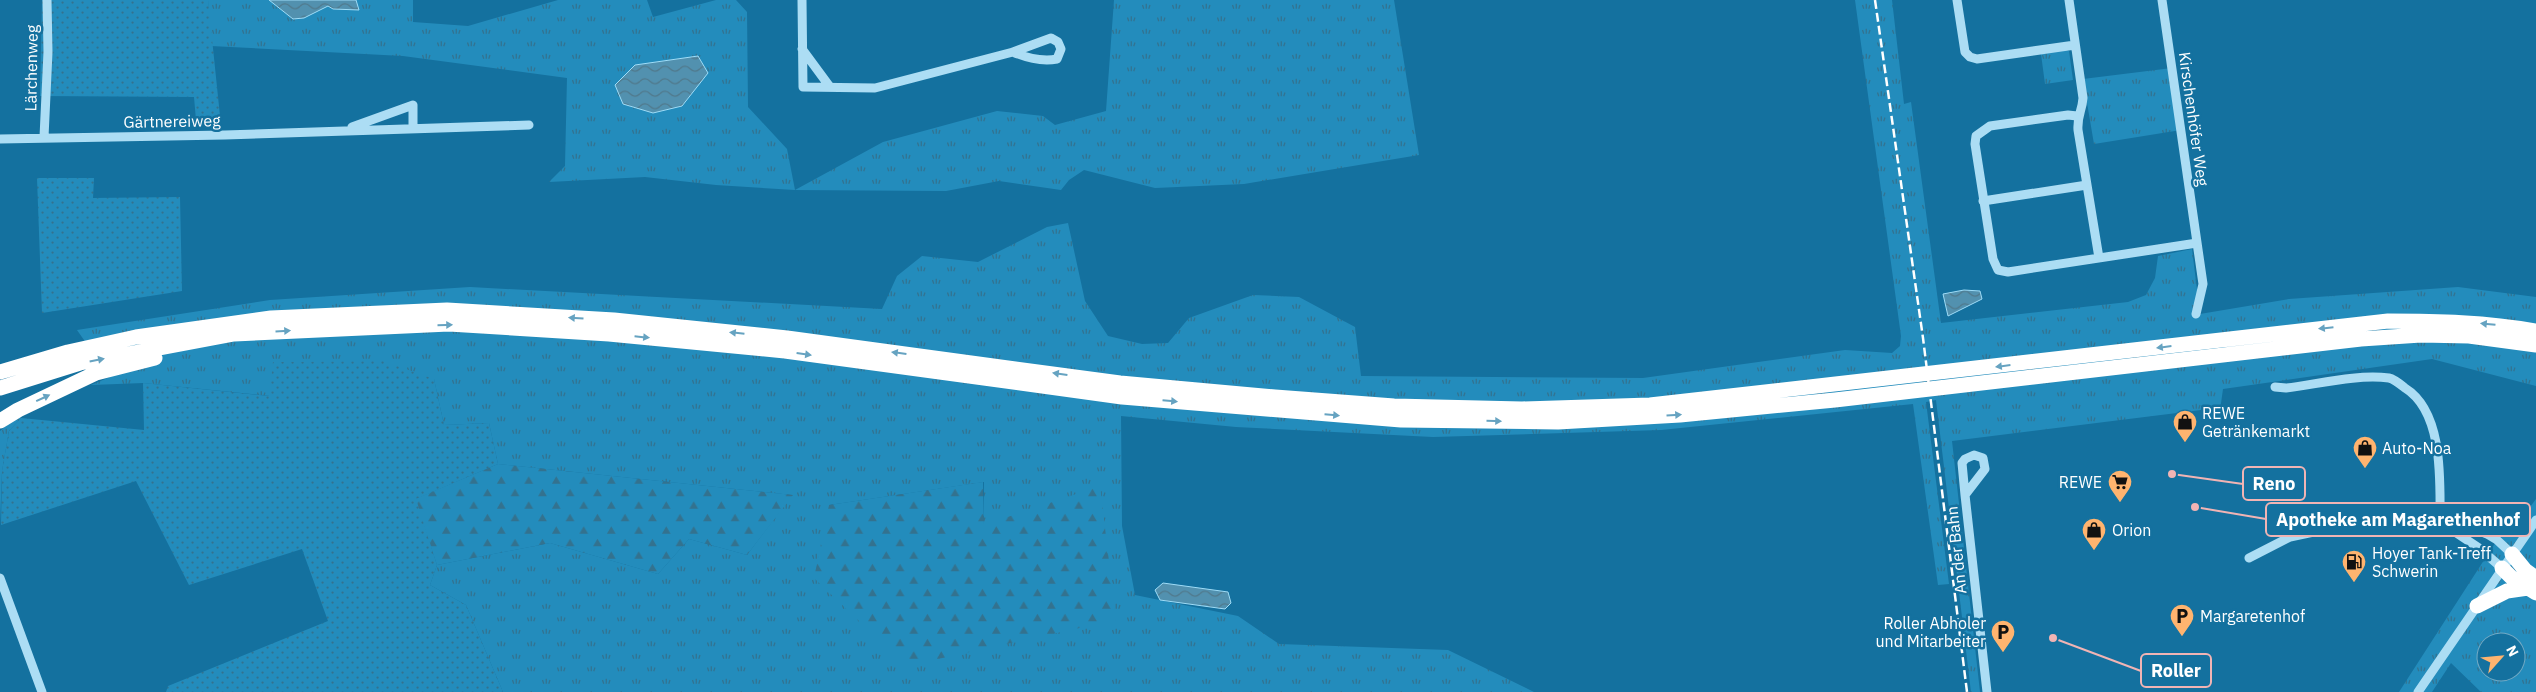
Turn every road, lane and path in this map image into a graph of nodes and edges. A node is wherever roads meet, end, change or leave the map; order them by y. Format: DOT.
graph roads {
  1 [pos="47,0"];
  2 [pos="802,0"];
  3 [pos="1957,0"];
  4 [pos="2069,0"];
  5 [pos="2162,0"];
  6 [pos="2075,45"];
  7 [pos="801,49"];
  8 [pos="1013,52"];
  9 [pos="830,87"];
  10 [pos="2077,116"];
  11 [pos="529,125"];
  12 [pos="413,128"];
  13 [pos="345,130"];
  14 [pos="44,137"];
  15 [pos="0,139"];
  16 [pos="2087,185"];
  17 [pos="1983,201"];
  18 [pos="2197,243"];
  19 [pos="2098,258"];
  20 [pos="2196,314"];
  21 [pos="2536,331"];
  22 [pos="234,334"];
  23 [pos="2536,345"];
  24 [pos="0,372"];
  25 [pos="2275,387"];
  26 [pos="0,388"];
  27 [pos="1114,389"];
  28 [pos="0,421"];
  29 [pos="1965,495"];
  30 [pos="2536,520"];
  31 [pos="2440,523"];
  32 [pos="2512,554"];
  33 [pos="2249,558"];
  34 [pos="2502,568"];
  35 [pos="0,578"];
  36 [pos="2533,586"];
  37 [pos="2476,606"];
  38 [pos="42,692"];
  39 [pos="1987,692"];
  40 [pos="2418,692"];
  1 -- 14 [label="street, Lärchenweg"];
  2 -- 7 [label="street"];
  3 -- 6 [label="street"];
  4 -- 6 [label="street"];
  5 -- 18 [label="street, Kirschenhöfer Weg"];
  6 -- 10 [label="street"];
  7 -- 9 [label="street"];
  7 -- 9 [label="street"];
  8 -- 8 [label="street"];
  8 -- 9 [label="street"];
  10 -- 16 [label="street"];
  10 -- 17 [label="street"];
  11 -- 12 [label="street, Gärtnereiweg"];
  12 -- 13 [label="street, Gärtnereiweg"];
  12 -- 13 [label="street, Gärtnereiweg"];
  13 -- 14 [label="street, Gärtnereiweg"];
  14 -- 15 [label="street, Gärtnereiweg"];
  16 -- 17 [label="street"];
  16 -- 19 [label="street"];
  17 -- 19 [label="street"];
  18 -- 19 [label="street"];
  18 -- 20 [label="street, Kirschenhöfer Weg"];
  21 -- 27 [label="highway, one-way"];
  26 -- 22 [label="highway, one-way"];
  22 -- 27 [label="highway, one-way"];
  28 -- 22 [label="highway, one-way"];
  27 -- 23 [label="highway, one-way"];
  27 -- 24 [label="highway, one-way"];
  25 -- 31 [label="street"];
  29 -- 39 [label="street, An der Bahn"];
  30 -- 32 [label="street"];
  31 -- 32 [label="street"];
  31 -- 33 [label="street"];
  31 -- 34 [label="street"];
  32 -- 34 [label="street"];
  32 -- 36 [label="highway"];
  34 -- 36 [label="highway"];
  34 -- 37 [label="street"];
  35 -- 38 [label="street"];
  36 -- 37 [label="highway"];
  37 -- 40 [label="street"];
}
